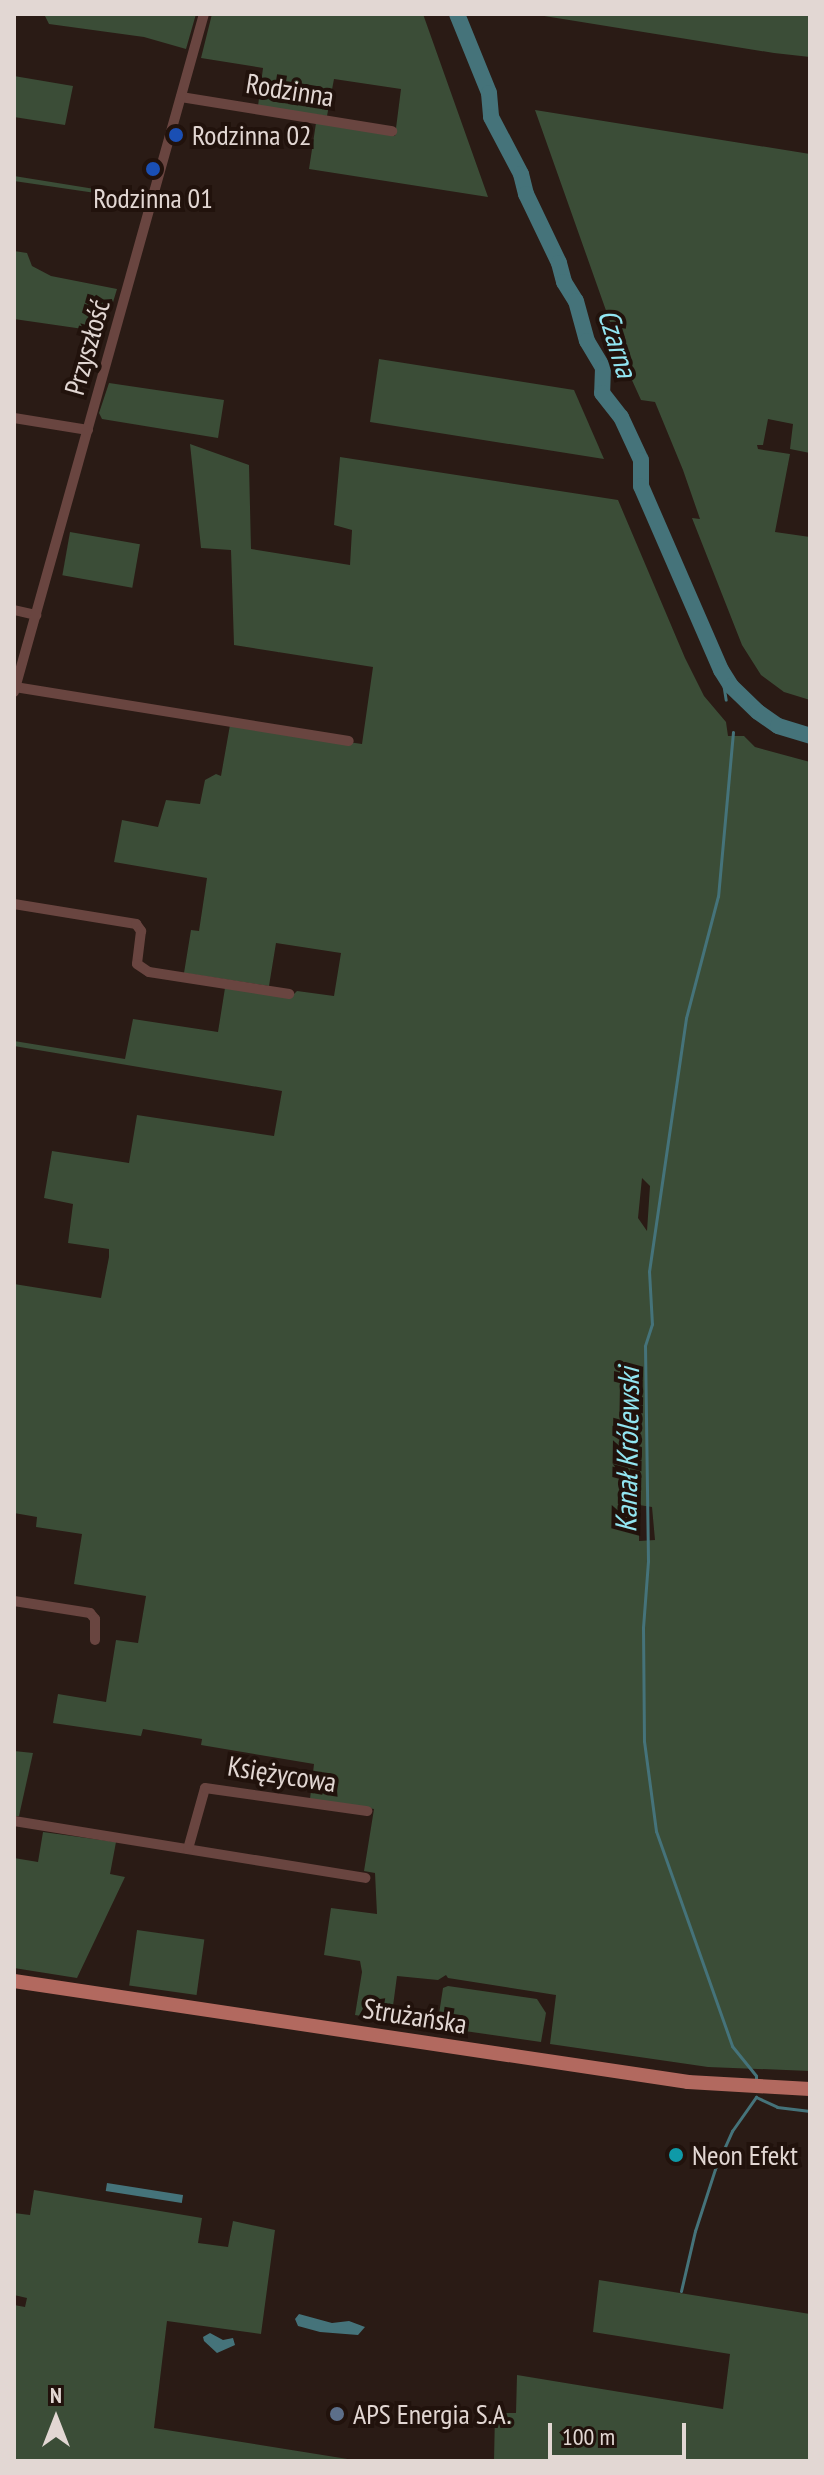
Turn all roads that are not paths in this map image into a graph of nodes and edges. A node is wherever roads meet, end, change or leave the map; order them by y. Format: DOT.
graph roads {
  1 [pos="204,14"];
  2 [pos="181,97"];
  3 [pos="392,131"];
  4 [pos="14,418"];
  5 [pos="88,430"];
  6 [pos="14,610"];
  7 [pos="36,615"];
  8 [pos="15,689"];
  9 [pos="349,741"];
  10 [pos="14,904"];
  11 [pos="289,994"];
  12 [pos="14,1601"];
  13 [pos="95,1640"];
  14 [pos="367,1811"];
  15 [pos="14,1821"];
  16 [pos="188,1849"];
  17 [pos="365,1878"];
  18 [pos="14,1981"];
  19 [pos="810,2089"];
  1 -- 2 [label="street, Przyszłość"];
  2 -- 3 [label="street, Rodzinna"];
  2 -- 5 [label="street, Przyszłość"];
  4 -- 5 [label="street"];
  5 -- 7 [label="street, Przyszłość"];
  6 -- 7 [label="street"];
  7 -- 8 [label="street, Przyszłość"];
  8 -- 9 [label="street"];
  10 -- 11 [label="street"];
  12 -- 13 [label="street"];
  14 -- 16 [label="street, Księżycowa"];
  15 -- 16 [label="street"];
  16 -- 17 [label="street"];
  18 -- 19 [label="main road, Strużańska"];
}
